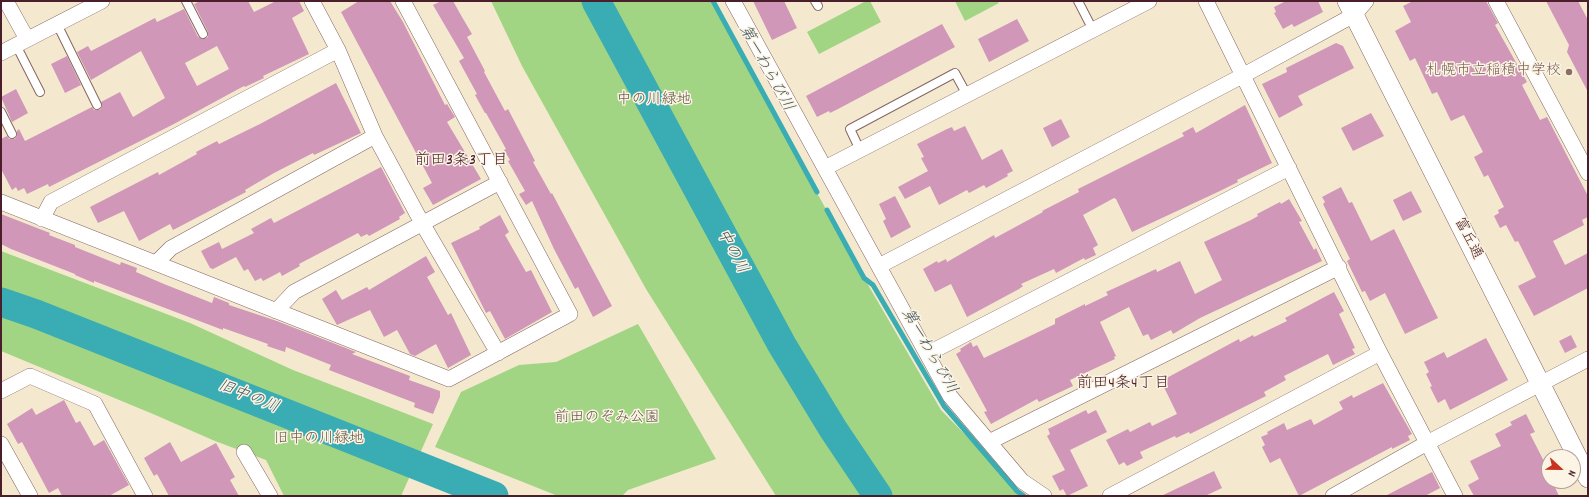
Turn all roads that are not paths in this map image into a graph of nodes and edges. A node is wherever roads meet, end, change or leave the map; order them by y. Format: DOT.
graph roads {
  1 [pos="6,1"];
  2 [pos="102,1"];
  3 [pos="186,1"];
  4 [pos="312,1"];
  5 [pos="403,1"];
  6 [pos="733,1"];
  7 [pos="1078,1"];
  8 [pos="1149,1"];
  9 [pos="1206,1"];
  10 [pos="1366,1"];
  11 [pos="1496,1"];
  12 [pos="1350,8"];
  13 [pos="57,24"];
  14 [pos="1092,30"];
  15 [pos="203,34"];
  16 [pos="22,42"];
  17 [pos="338,50"];
  18 [pos="1,52"];
  19 [pos="1244,75"];
  20 [pos="40,92"];
  21 [pos="967,95"];
  22 [pos="97,105"];
  23 [pos="1,112"];
  24 [pos="12,134"];
  25 [pos="376,136"];
  26 [pos="860,150"];
  27 [pos="825,168"];
  28 [pos="1289,168"];
  29 [pos="1588,173"];
  30 [pos="500,182"];
  31 [pos="1,202"];
  32 [pos="42,219"];
  33 [pos="422,223"];
  34 [pos="156,263"];
  35 [pos="878,266"];
  36 [pos="1339,267"];
  37 [pos="276,311"];
  38 [pos="498,353"];
  39 [pos="1380,353"];
  40 [pos="927,354"];
  41 [pos="1588,359"];
  42 [pos="1540,383"];
  43 [pos="1,392"];
  44 [pos="989,442"];
  45 [pos="1427,443"];
  46 [pos="1,444"];
  47 [pos="244,452"];
  48 [pos="1588,478"];
  49 [pos="30,496"];
  50 [pos="145,496"];
  51 [pos="270,496"];
  52 [pos="1044,496"];
  53 [pos="1110,496"];
  54 [pos="1333,496"];
  55 [pos="1454,496"];
  1 -- 16 [label="street"];
  2 -- 13 [label="street"];
  3 -- 15 [label="lane"];
  4 -- 17 [label="street"];
  5 -- 30 [label="street"];
  6 -- 27 [label="street"];
  7 -- 14 [label="lane"];
  8 -- 14 [label="street"];
  9 -- 19 [label="street"];
  10 -- 12 [label="street"];
  11 -- 29 [label="street"];
  12 -- 19 [label="street"];
  12 -- 42 [label="street, 富丘通"];
  13 -- 16 [label="street"];
  13 -- 22 [label="lane"];
  14 -- 21 [label="street"];
  16 -- 18 [label="street"];
  16 -- 20 [label="lane"];
  17 -- 25 [label="street"];
  17 -- 32 [label="street"];
  19 -- 28 [label="street"];
  19 -- 35 [label="street"];
  21 -- 26 [label="street"];
  21 -- 26 [label="lane"];
  23 -- 24 [label="lane"];
  25 -- 33 [label="street"];
  25 -- 34 [label="street"];
  26 -- 27 [label="street"];
  27 -- 35 [label="street"];
  28 -- 36 [label="street"];
  28 -- 40 [label="street"];
  30 -- 33 [label="street"];
  30 -- 38 [label="street"];
  31 -- 32 [label="street"];
  32 -- 34 [label="street"];
  33 -- 37 [label="street"];
  33 -- 38 [label="street"];
  34 -- 37 [label="street"];
  35 -- 40 [label="street"];
  36 -- 39 [label="street"];
  36 -- 44 [label="street"];
  37 -- 38 [label="street"];
  39 -- 45 [label="street"];
  39 -- 53 [label="street"];
  40 -- 44 [label="street"];
  41 -- 42 [label="street"];
  42 -- 45 [label="street"];
  42 -- 48 [label="street, 富丘通"];
  43 -- 50 [label="street"];
  44 -- 52 [label="street"];
  45 -- 54 [label="street"];
  45 -- 55 [label="street"];
  46 -- 49 [label="street"];
  47 -- 51 [label="street"];
}
